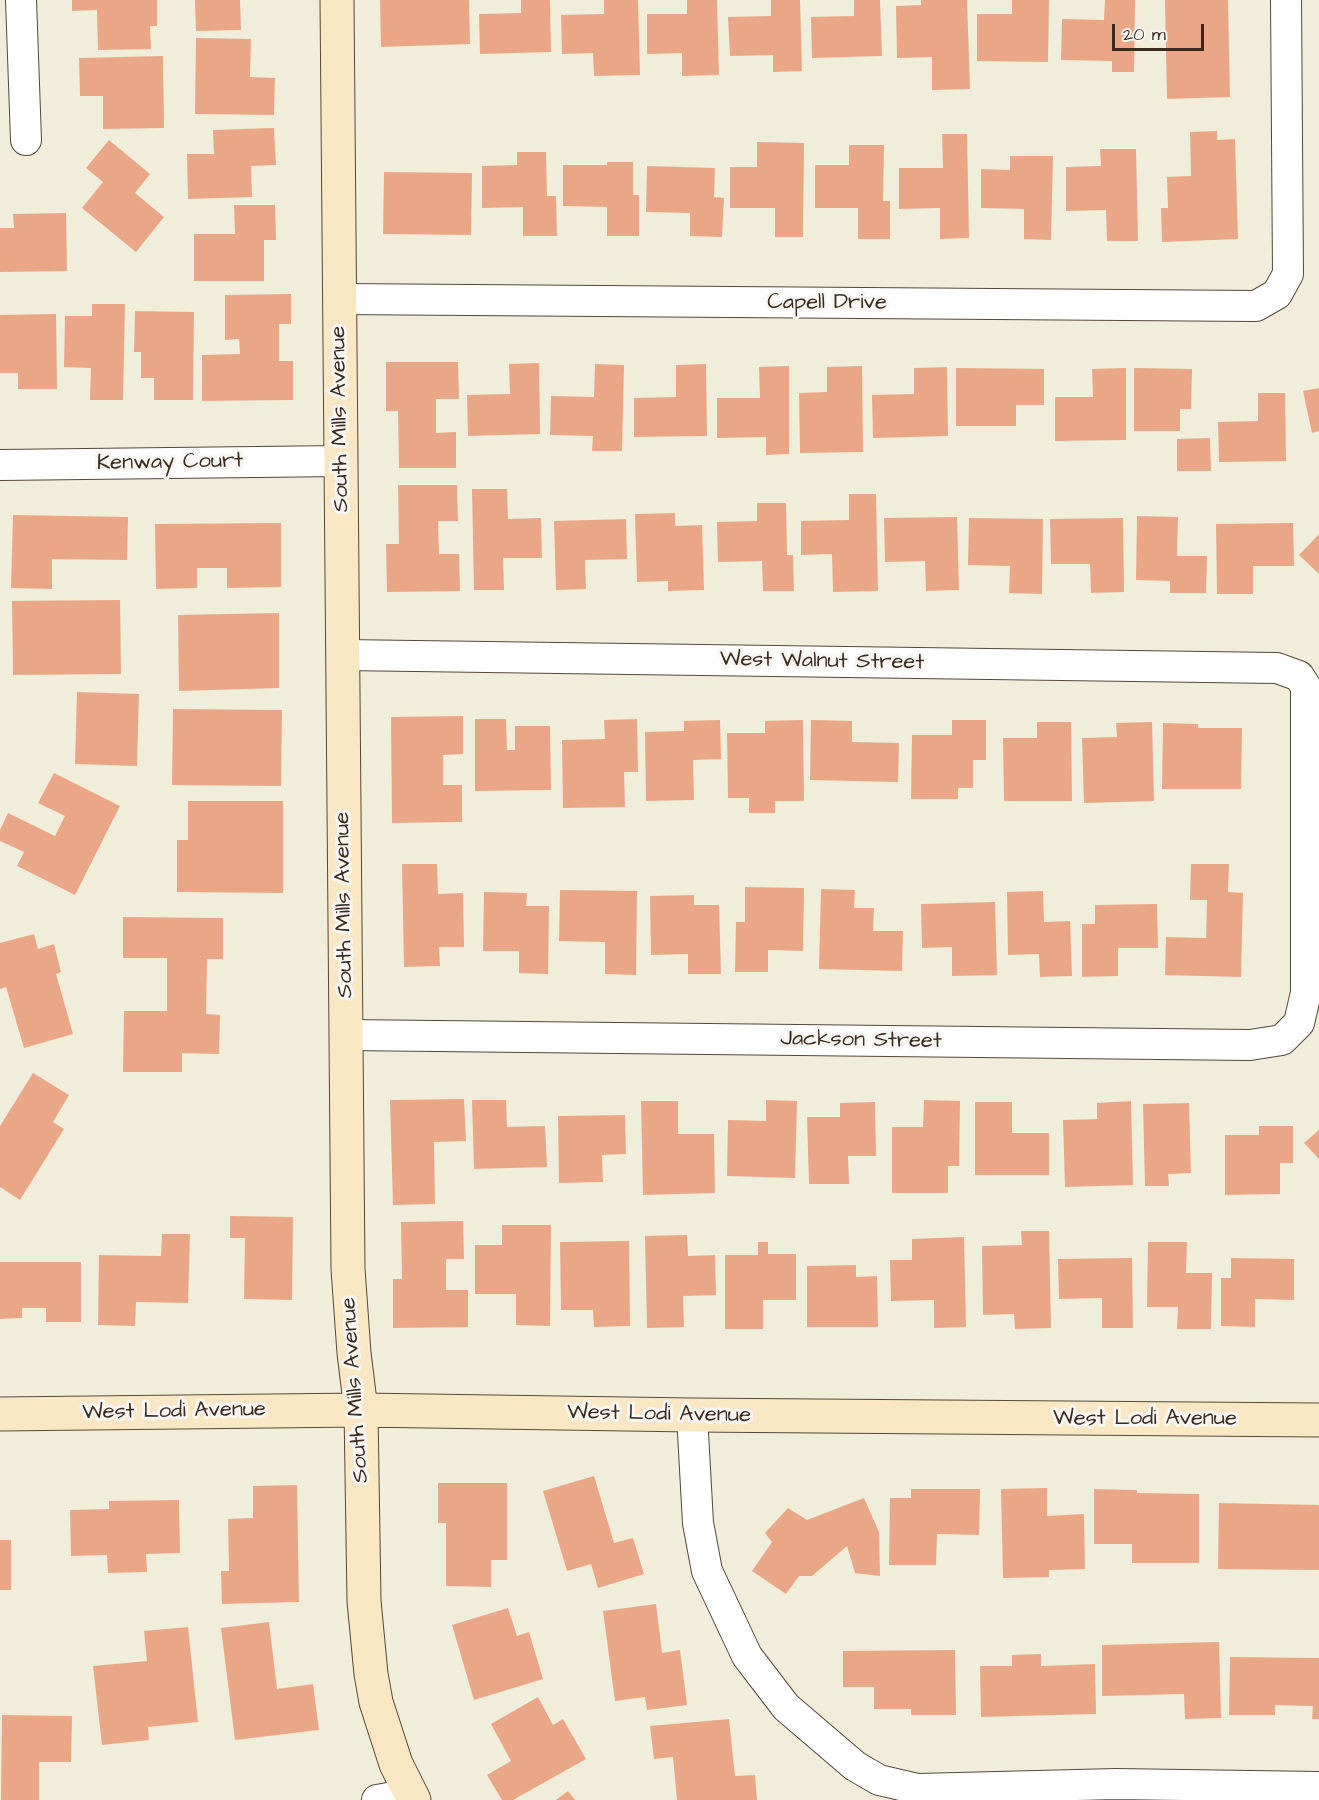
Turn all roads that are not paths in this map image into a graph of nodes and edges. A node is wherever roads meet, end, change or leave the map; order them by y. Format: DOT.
graph roads {
  1 [pos="21,0"];
  2 [pos="337,0"];
  3 [pos="1286,0"];
  4 [pos="26,140"];
  5 [pos="339,299"];
  6 [pos="341,461"];
  7 [pos="0,465"];
  8 [pos="343,655"];
  9 [pos="1299,676"];
  10 [pos="346,1035"];
  11 [pos="361,1410"];
  12 [pos="0,1414"];
  13 [pos="692,1415"];
  14 [pos="1319,1420"];
  15 [pos="1302,1791"];
  16 [pos="918,1795"];
  17 [pos="413,1797"];
  18 [pos="377,1800"];
  1 -- 4 [label="street"];
  2 -- 5 [label="street, South Mills Avenue"];
  3 -- 5 [label="street, Capell Drive"];
  5 -- 6 [label="street, South Mills Avenue"];
  6 -- 7 [label="street, Kenway Court"];
  6 -- 8 [label="street, South Mills Avenue"];
  8 -- 9 [label="street, West Walnut Street"];
  8 -- 10 [label="street, South Mills Avenue"];
  9 -- 10 [label="street, Jackson Street"];
  10 -- 11 [label="street, South Mills Avenue"];
  11 -- 12 [label="street, West Lodi Avenue"];
  11 -- 13 [label="street, West Lodi Avenue"];
  11 -- 17 [label="street, South Mills Avenue"];
  13 -- 14 [label="street, West Lodi Avenue"];
  13 -- 16 [label="street"];
  15 -- 16 [label="street"];
  17 -- 18 [label="street"];
}
